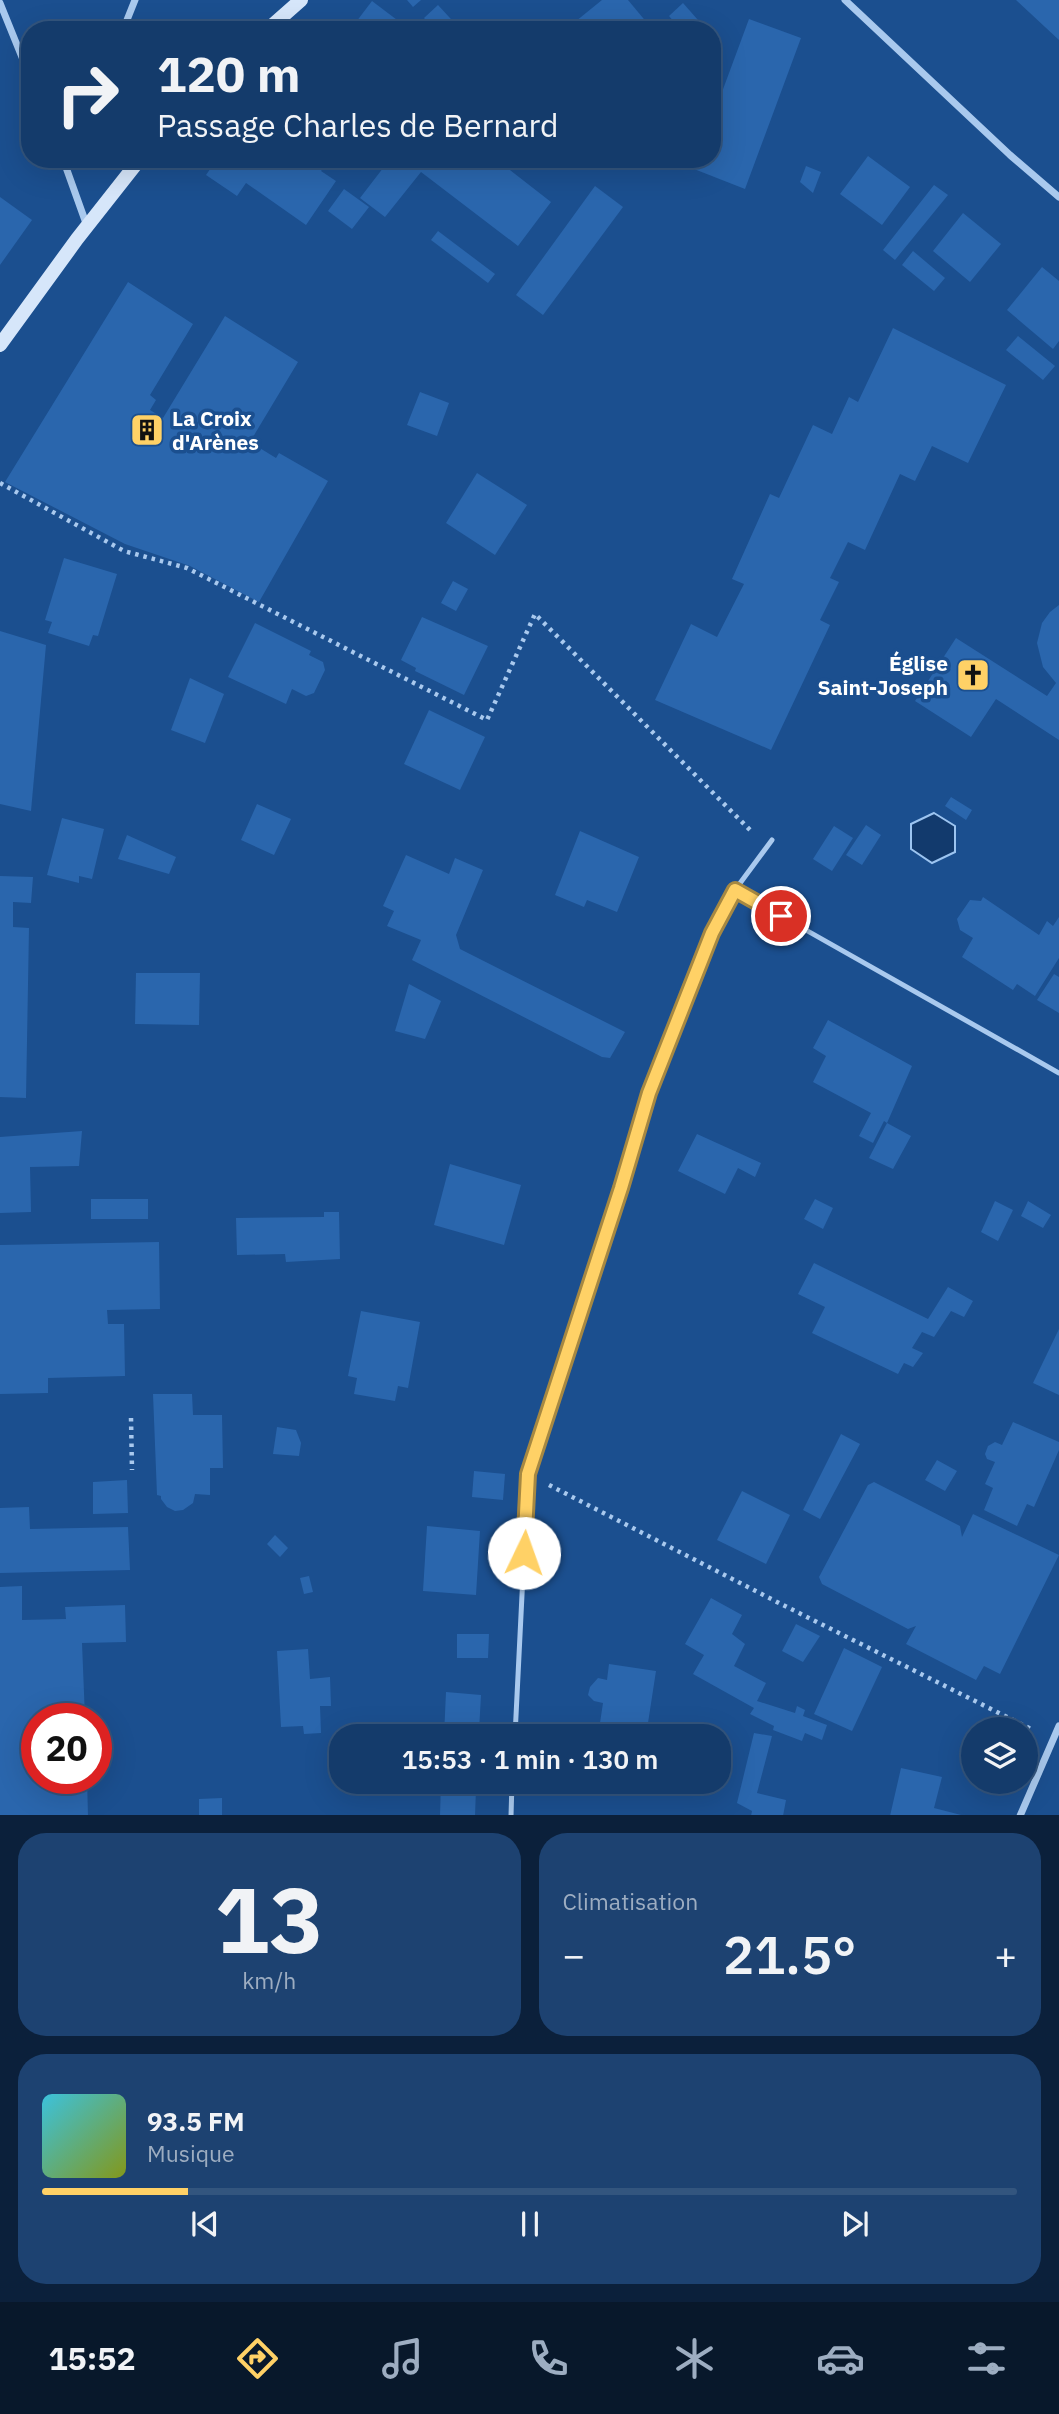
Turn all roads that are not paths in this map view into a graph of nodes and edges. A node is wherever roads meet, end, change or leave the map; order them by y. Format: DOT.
graph roads {
  1 [pos="135,0"];
  2 [pos="301,0"];
  3 [pos="845,0"];
  4 [pos="0,3"];
  5 [pos="127,21"];
  6 [pos="277,21"];
  7 [pos="21,55"];
  8 [pos="65,168"];
  9 [pos="133,168"];
  10 [pos="1059,197"];
  11 [pos="87,226"];
  12 [pos="0,345"];
  13 [pos="772,840"];
  14 [pos="735,890"];
  15 [pos="1059,1073"];
  16 [pos="516,1724"];
  17 [pos="1059,1726"];
  18 [pos="512,1794"];
  19 [pos="511,1815"];
  20 [pos="1020,1815"];
  1 -- 5 [label="street"];
  2 -- 6 [label="main road"];
  3 -- 10 [label="street"];
  4 -- 7 [label="street"];
  8 -- 11 [label="street"];
  9 -- 11 [label="main road"];
  11 -- 12 [label="main road"];
  13 -- 14 [label="lane"];
  14 -- 15 [label="lane"];
  14 -- 16 [label="lane"];
  17 -- 20 [label="street"];
  18 -- 19 [label="lane"];
}
